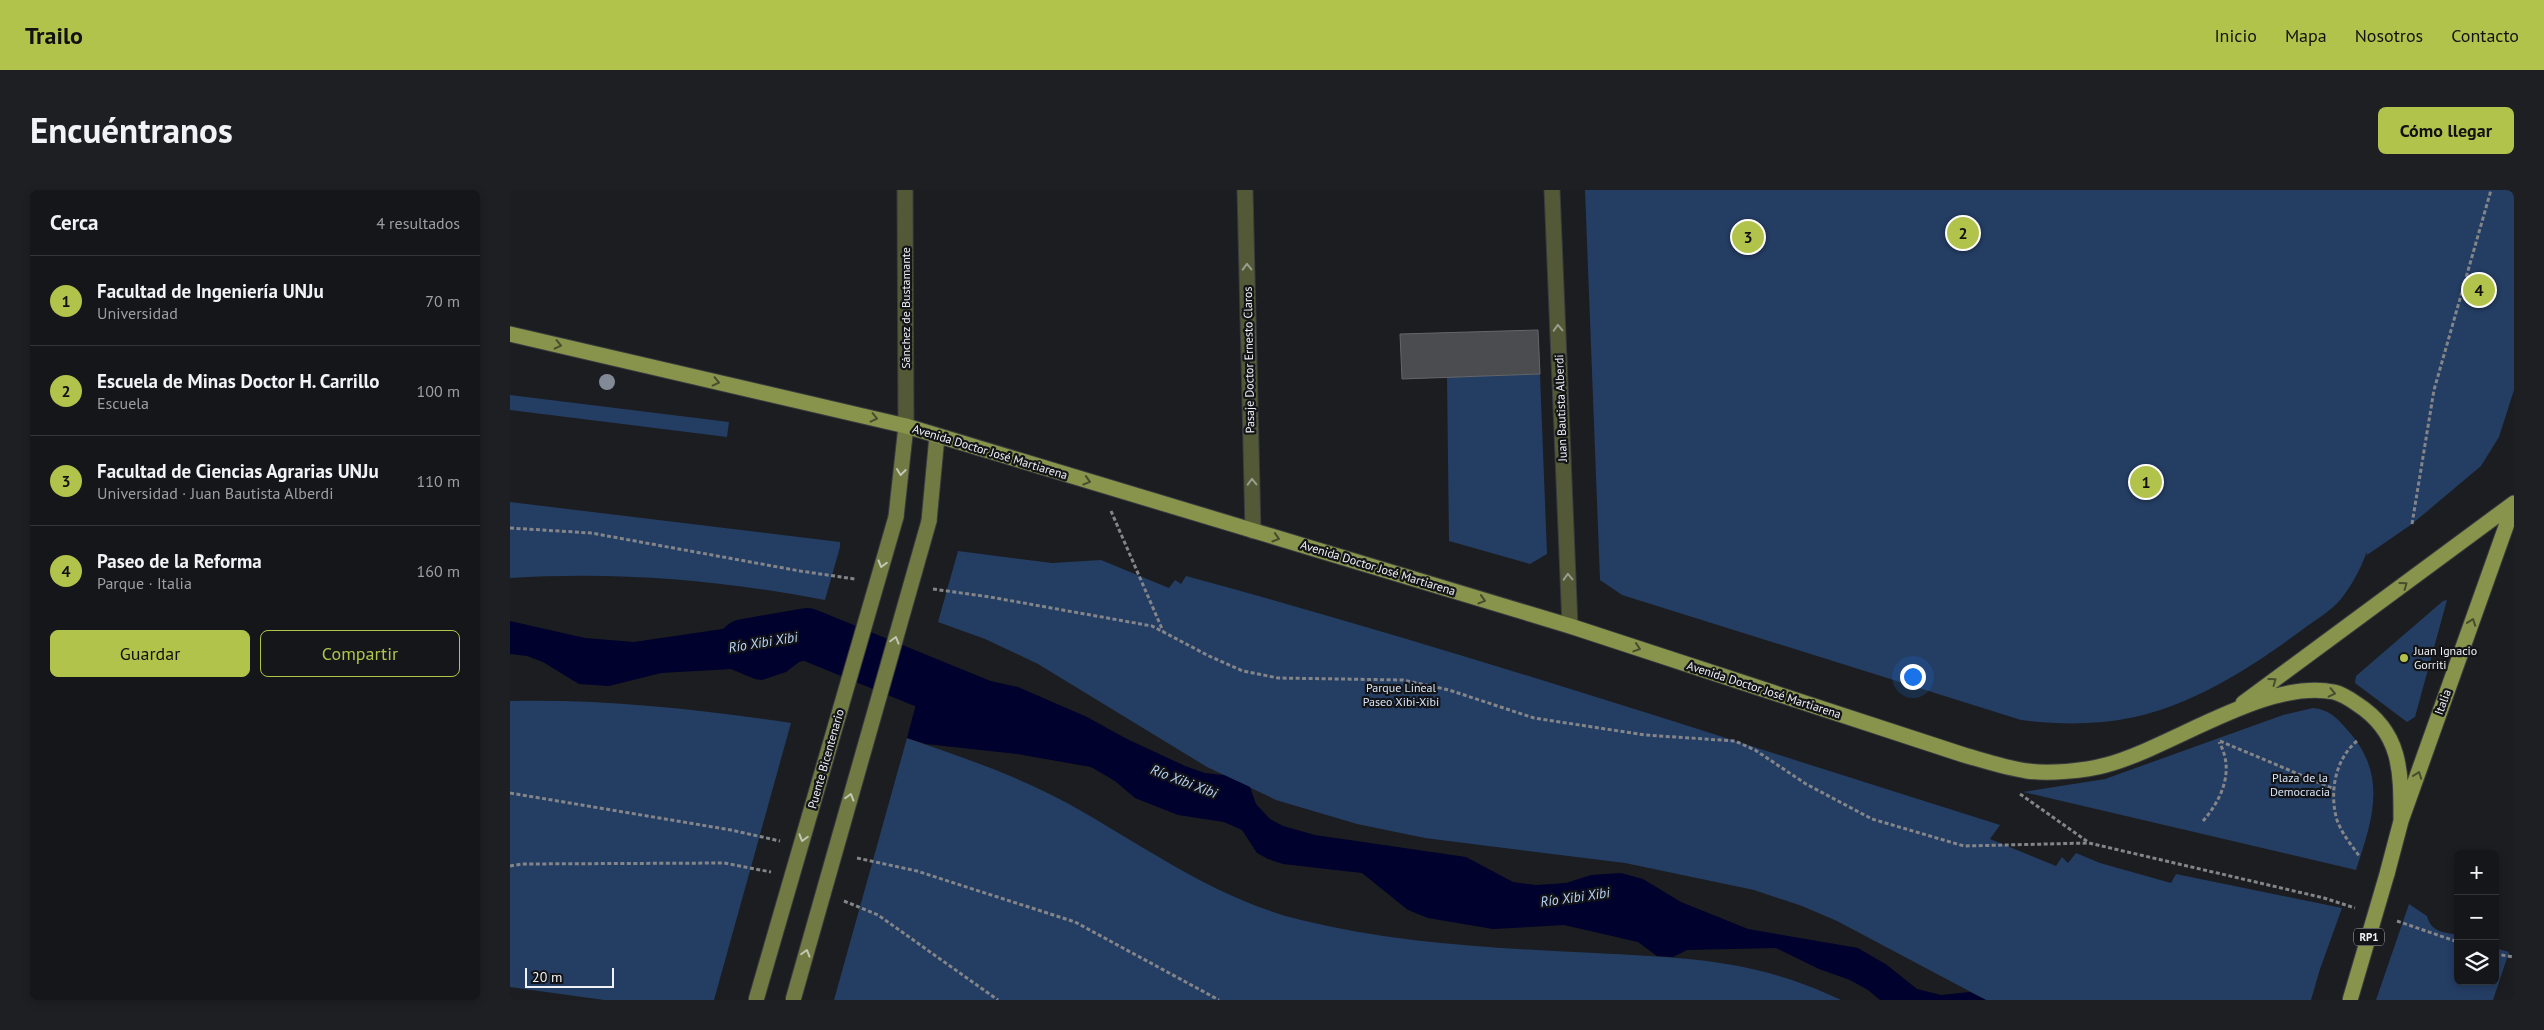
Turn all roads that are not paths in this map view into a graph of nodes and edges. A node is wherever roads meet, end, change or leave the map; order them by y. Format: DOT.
graph roads {
  1 [pos="905,190"];
  2 [pos="1245,190"];
  3 [pos="1552,190"];
  4 [pos="510,334"];
  5 [pos="906,426"];
  6 [pos="938,436"];
  7 [pos="2514,503"];
  8 [pos="1252,531"];
  9 [pos="1570,626"];
  10 [pos="2234,710"];
  11 [pos="2401,821"];
  12 [pos="756,1000"];
  13 [pos="793,1000"];
  14 [pos="2350,1000"];
  1 -- 5 [label="street, Sánchez de Bustamante"];
  8 -- 2 [label="street, Pasaje Doctor Ernesto Claros, one-way"];
  9 -- 3 [label="street, Juan Bautista Alberdi, one-way"];
  4 -- 5 [label="main road, Avenida Doctor José Martiarena, one-way"];
  5 -- 6 [label="main road, Avenida Doctor José Martiarena"];
  5 -- 12 [label="street, Puente Bicentenario, one-way, bridge"];
  6 -- 8 [label="main road, Avenida Doctor José Martiarena, one-way"];
  13 -- 6 [label="street, one-way, bridge"];
  10 -- 7 [label="main road, one-way"];
  11 -- 7 [label="main road, Italia, one-way"];
  8 -- 9 [label="main road, Avenida Doctor José Martiarena, one-way"];
  9 -- 10 [label="main road, Avenida Doctor José Martiarena, one-way"];
  10 -- 11 [label="main road, one-way"];
  11 -- 14 [label="main road, Italia / RP1, bridge"];
}
